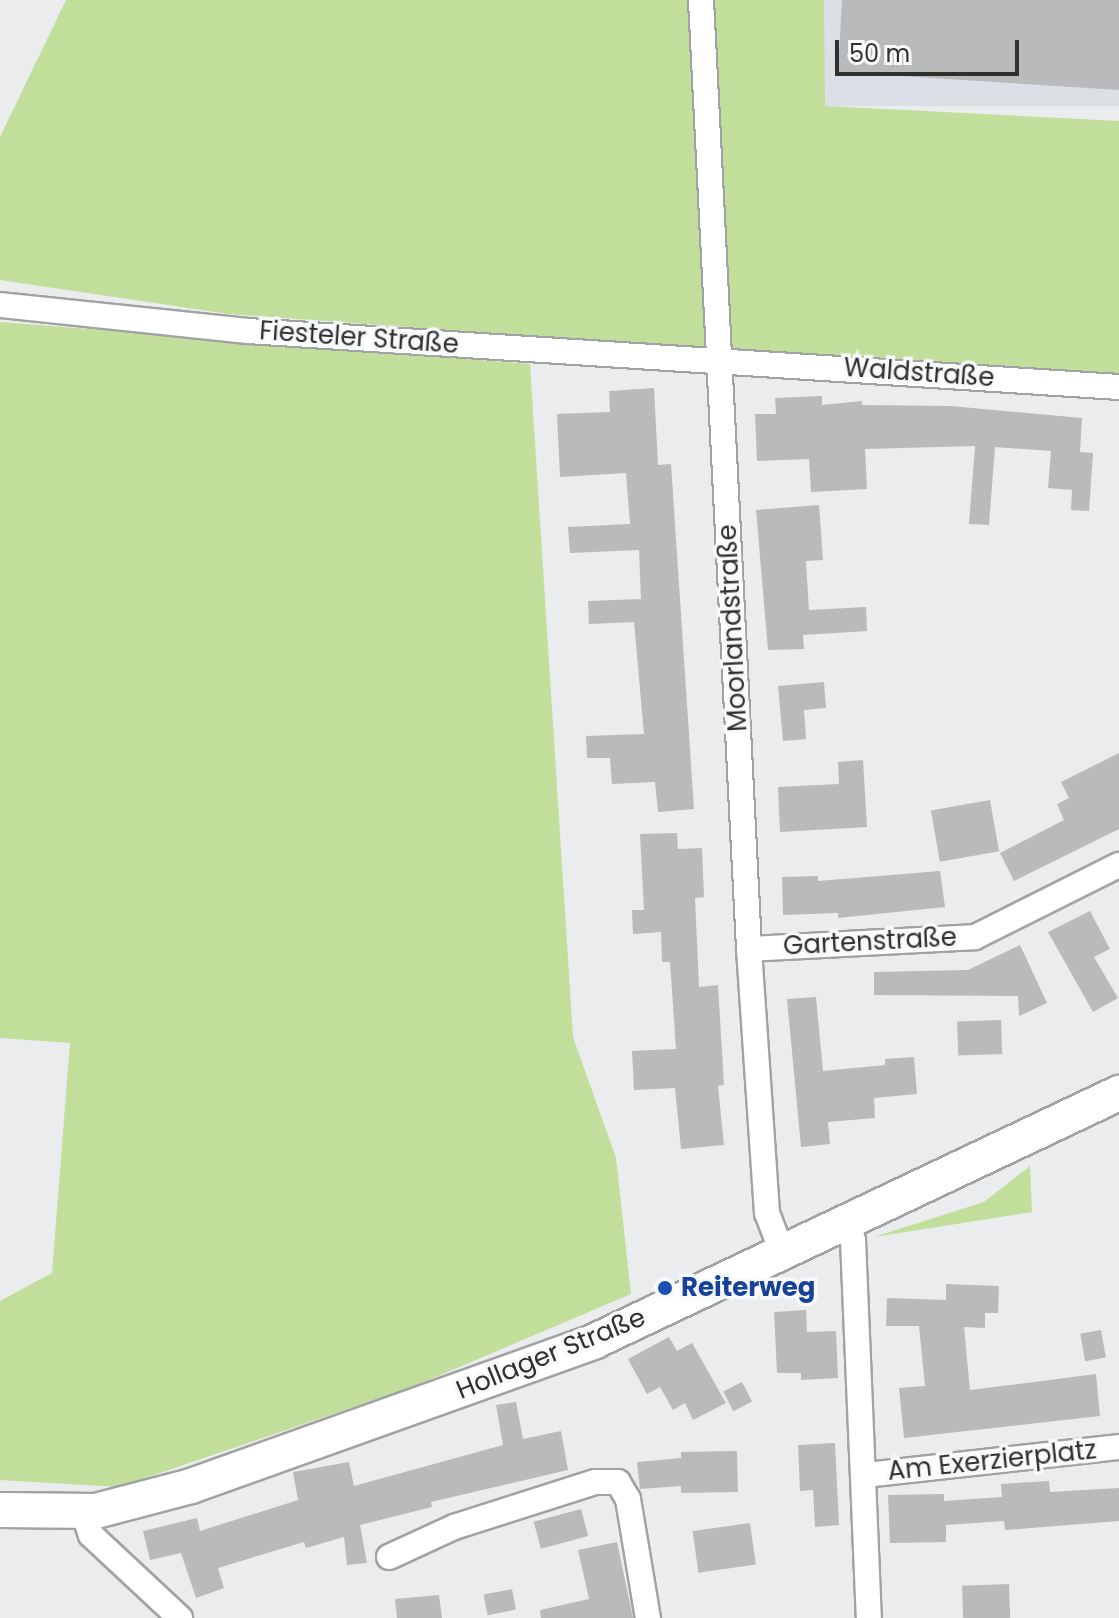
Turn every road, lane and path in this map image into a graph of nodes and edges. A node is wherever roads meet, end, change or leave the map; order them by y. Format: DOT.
graph roads {
  1 [pos="701,0"];
  2 [pos="0,305"];
  3 [pos="720,359"];
  4 [pos="1119,387"];
  5 [pos="1119,865"];
  6 [pos="749,949"];
  7 [pos="1119,1093"];
  8 [pos="847,1223"];
  9 [pos="782,1252"];
  10 [pos="1119,1447"];
  11 [pos="865,1475"];
  12 [pos="0,1510"];
  13 [pos="83,1511"];
  14 [pos="389,1557"];
  15 [pos="180,1618"];
  16 [pos="648,1618"];
  17 [pos="869,1618"];
  1 -- 3 [label="street, Moorlandstraße"];
  2 -- 3 [label="street, Fiesteler Straße"];
  3 -- 4 [label="street, Waldstraße"];
  3 -- 6 [label="street, Moorlandstraße"];
  5 -- 6 [label="street, Gartenstraße"];
  6 -- 9 [label="street, Moorlandstraße"];
  7 -- 8 [label="main road, Hollager Straße"];
  8 -- 9 [label="main road, Hollager Straße"];
  8 -- 11 [label="street"];
  9 -- 13 [label="main road, Hollager Straße"];
  10 -- 11 [label="street, Am Exerzierplatz"];
  11 -- 17 [label="street"];
  12 -- 13 [label="main road, Hollager Straße"];
  13 -- 15 [label="street"];
  14 -- 16 [label="street"];
}
